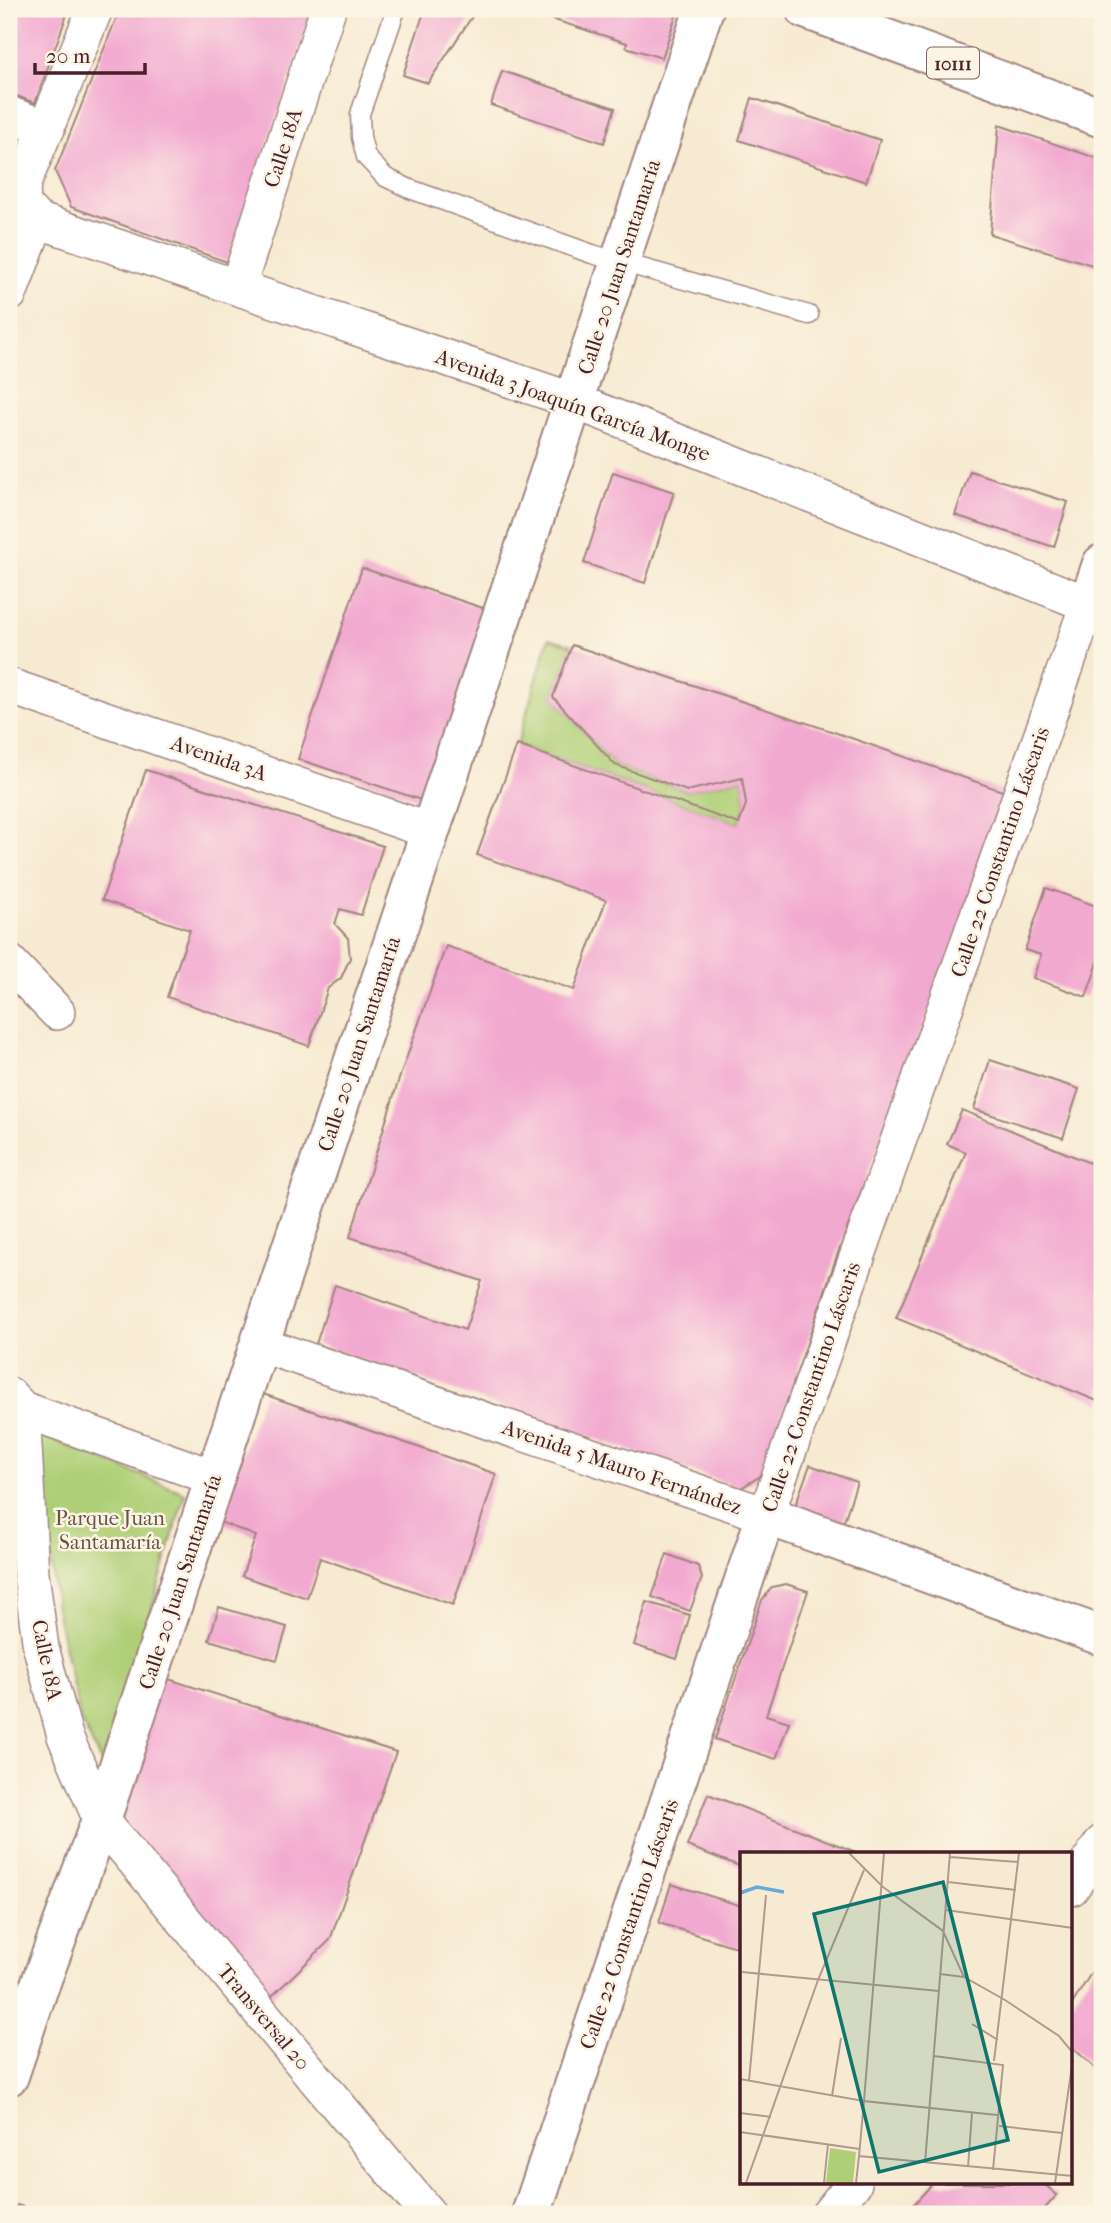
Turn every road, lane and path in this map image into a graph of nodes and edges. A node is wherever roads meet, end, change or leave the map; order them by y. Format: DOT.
graph roads {
  1 [pos="95,9"];
  2 [pos="328,9"];
  3 [pos="396,9"];
  4 [pos="704,9"];
  5 [pos="804,9"];
  6 [pos="9,114"];
  7 [pos="1102,118"];
  8 [pos="47,129"];
  9 [pos="37,220"];
  10 [pos="620,263"];
  11 [pos="238,286"];
  12 [pos="9,294"];
  13 [pos="809,315"];
  14 [pos="574,401"];
  15 [pos="1102,564"];
  16 [pos="1095,607"];
  17 [pos="9,686"];
  18 [pos="430,831"];
  19 [pos="9,962"];
  20 [pos="57,1012"];
  21 [pos="260,1344"];
  22 [pos="13,1407"];
  23 [pos="215,1478"];
  24 [pos="766,1515"];
  25 [pos="1102,1636"];
  26 [pos="101,1820"];
  27 [pos="1102,1843"];
  28 [pos="1072,1887"];
  29 [pos="23,1984"];
  30 [pos="9,2076"];
  31 [pos="852,2184"];
  32 [pos="428,2214"];
  33 [pos="531,2214"];
  34 [pos="829,2214"];
  1 -- 8 [label="street"];
  2 -- 11 [label="street, Calle 18A"];
  3 -- 10 [label="lane"];
  4 -- 10 [label="main road, Calle 20 Juan Santamaría"];
  5 -- 7 [label="main road, 10111"];
  6 -- 8 [label="street"];
  8 -- 9 [label="street"];
  9 -- 11 [label="street, Avenida 3 Joaquín García Monge"];
  9 -- 12 [label="street"];
  10 -- 13 [label="lane"];
  10 -- 14 [label="main road, Calle 20 Juan Santamaría"];
  11 -- 14 [label="street, Avenida 3 Joaquín García Monge"];
  14 -- 16 [label="street, Avenida 3 Joaquín García Monge"];
  14 -- 18 [label="main road, Calle 20 Juan Santamaría"];
  15 -- 16 [label="main road, Calle 22 Constantino Láscaris"];
  16 -- 24 [label="street, Calle 22 Constantino Láscaris"];
  17 -- 18 [label="street, Avenida 3A"];
  18 -- 21 [label="main road, Calle 20 Juan Santamaría"];
  19 -- 20 [label="street"];
  21 -- 23 [label="main road, Calle 20 Juan Santamaría"];
  21 -- 24 [label="street, Avenida 5 Mauro Fernández"];
  22 -- 23 [label="street"];
  22 -- 26 [label="street, Calle 18A"];
  23 -- 26 [label="main road, Calle 20 Juan Santamaría"];
  24 -- 25 [label="main road, Avenida 5 Mauro Fernández"];
  24 -- 33 [label="main road, Calle 22 Constantino Láscaris"];
  26 -- 29 [label="main road, Calle 20 Juan Santamaría"];
  26 -- 32 [label="street, Transversal 20"];
  27 -- 28 [label="street"];
  29 -- 30 [label="main road, Calle 20 Juan Santamaría"];
  31 -- 34 [label="street"];
}
